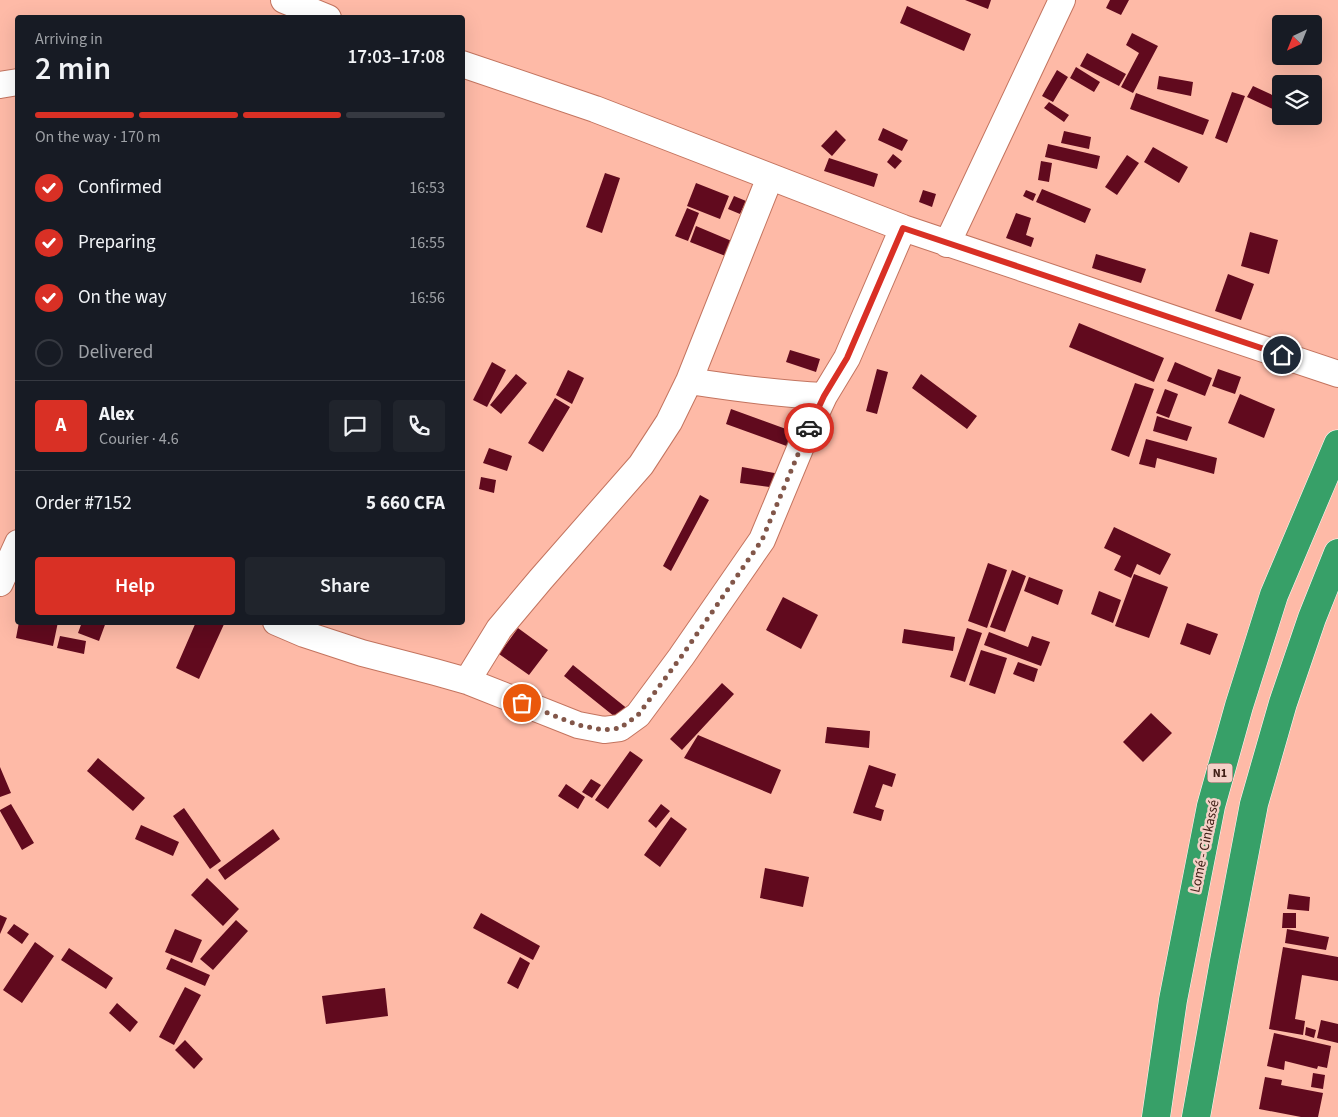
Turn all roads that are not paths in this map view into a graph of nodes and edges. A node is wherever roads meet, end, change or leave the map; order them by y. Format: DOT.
graph roads {
  1 [pos="284,0"];
  2 [pos="1062,0"];
  3 [pos="321,15"];
  4 [pos="465,65"];
  5 [pos="15,82"];
  6 [pos="0,85"];
  7 [pos="770,177"];
  8 [pos="903,228"];
  9 [pos="947,244"];
  10 [pos="1338,374"];
  11 [pos="689,381"];
  12 [pos="824,396"];
  13 [pos="1338,444"];
  14 [pos="15,550"];
  15 [pos="1338,552"];
  16 [pos="0,583"];
  17 [pos="283,625"];
  18 [pos="467,681"];
  19 [pos="1156,1117"];
  20 [pos="1196,1117"];
  1 -- 3 [label="street"];
  2 -- 9 [label="street"];
  4 -- 7 [label="street"];
  5 -- 6 [label="street"];
  7 -- 8 [label="street"];
  7 -- 11 [label="street"];
  8 -- 9 [label="street"];
  8 -- 12 [label="street"];
  9 -- 10 [label="street"];
  11 -- 12 [label="street"];
  11 -- 18 [label="street"];
  12 -- 18 [label="street"];
  13 -- 19 [label="highway, Lomé - Cinkassé / N1"];
  14 -- 16 [label="street"];
  15 -- 20 [label="highway"];
  17 -- 18 [label="street"];
}
